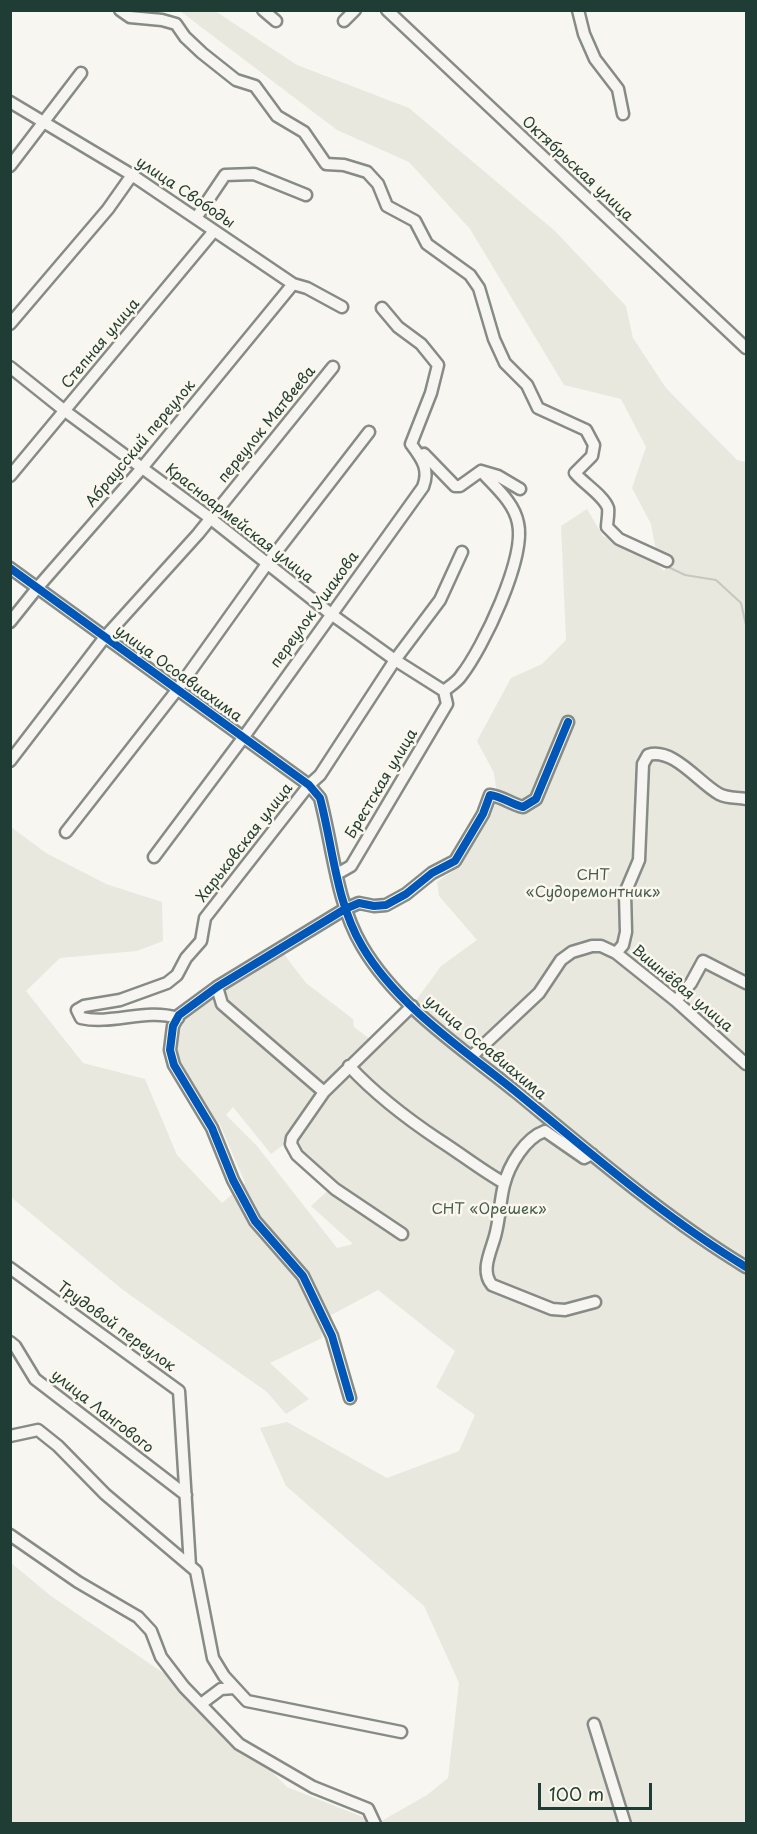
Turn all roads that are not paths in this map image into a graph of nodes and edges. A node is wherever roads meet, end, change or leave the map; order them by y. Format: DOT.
graph roads {
  1 [pos="120,10"];
  2 [pos="262,10"];
  3 [pos="355,10"];
  4 [pos="387,10"];
  5 [pos="578,10"];
  6 [pos="276,21"];
  7 [pos="344,21"];
  8 [pos="81,73"];
  9 [pos="10,102"];
  10 [pos="623,114"];
  11 [pos="45,122"];
  12 [pos="10,166"];
  13 [pos="132,175"];
  14 [pos="306,195"];
  15 [pos="196,218"];
  16 [pos="214,231"];
  17 [pos="293,284"];
  18 [pos="342,307"];
  19 [pos="382,308"];
  20 [pos="10,324"];
  21 [pos="747,348"];
  22 [pos="10,367"];
  23 [pos="333,367"];
  24 [pos="65,411"];
  25 [pos="369,432"];
  26 [pos="420,456"];
  27 [pos="142,468"];
  28 [pos="481,471"];
  29 [pos="10,476"];
  30 [pos="520,489"];
  31 [pos="210,519"];
  32 [pos="462,552"];
  33 [pos="667,561"];
  34 [pos="267,564"];
  35 [pos="10,568"];
  36 [pos="38,587"];
  37 [pos="331,614"];
  38 [pos="10,622"];
  39 [pos="105,637"];
  40 [pos="395,660"];
  41 [pos="177,690"];
  42 [pos="444,691"];
  43 [pos="568,722"];
  44 [pos="243,738"];
  45 [pos="10,761"];
  46 [pos="309,785"];
  47 [pos="747,799"];
  48 [pos="66,832"];
  49 [pos="154,857"];
  50 [pos="337,874"];
  51 [pos="345,909"];
  52 [pos="616,953"];
  53 [pos="747,983"];
  54 [pos="216,987"];
  55 [pos="676,1001"];
  56 [pos="412,1006"];
  57 [pos="178,1018"];
  58 [pos="472,1056"];
  59 [pos="747,1064"];
  60 [pos="350,1066"];
  61 [pos="324,1092"];
  62 [pos="592,1154"];
  63 [pos="504,1184"];
  64 [pos="402,1234"];
  65 [pos="747,1267"];
  66 [pos="10,1268"];
  67 [pos="595,1302"];
  68 [pos="10,1342"];
  69 [pos="350,1398"];
  70 [pos="10,1436"];
  71 [pos="186,1496"];
  72 [pos="10,1535"];
  73 [pos="190,1566"];
  74 [pos="234,1688"];
  75 [pos="201,1704"];
  76 [pos="594,1724"];
  77 [pos="401,1732"];
  78 [pos="375,1824"];
  79 [pos="625,1824"];
  1 -- 33 [label="street"];
  2 -- 6 [label="street"];
  3 -- 7 [label="street"];
  4 -- 21 [label="street, Октябрьская улица"];
  5 -- 10 [label="street"];
  8 -- 11 [label="street"];
  9 -- 11 [label="street, улица Свободы"];
  11 -- 12 [label="street"];
  11 -- 13 [label="street, улица Свободы"];
  13 -- 15 [label="street, улица Свободы"];
  13 -- 20 [label="street"];
  14 -- 15 [label="street"];
  15 -- 16 [label="street, улица Свободы"];
  16 -- 17 [label="street, улица Свободы"];
  16 -- 24 [label="street, Степная улица"];
  17 -- 18 [label="street, улица Свободы"];
  17 -- 27 [label="street, Абраусский переулок"];
  19 -- 26 [label="street, переулок Ушакова"];
  22 -- 24 [label="street, Красноармейская улица"];
  23 -- 31 [label="street, переулок Матвеева"];
  24 -- 27 [label="street, Красноармейская улица"];
  24 -- 29 [label="street, Степная улица"];
  25 -- 34 [label="street"];
  26 -- 28 [label="street"];
  26 -- 37 [label="street, переулок Ушакова"];
  27 -- 31 [label="street, Красноармейская улица"];
  27 -- 36 [label="street, Абраусский переулок"];
  28 -- 30 [label="street"];
  28 -- 42 [label="street"];
  31 -- 34 [label="street, Красноармейская улица"];
  31 -- 39 [label="street, переулок Матвеева"];
  32 -- 40 [label="street, Харьковская улица"];
  34 -- 37 [label="street, Красноармейская улица"];
  34 -- 41 [label="street"];
  35 -- 36 [label="street, улица Осоавиахима"];
  36 -- 38 [label="street, Абраусский переулок"];
  36 -- 39 [label="street, улица Осоавиахима"];
  37 -- 40 [label="street, Красноармейская улица"];
  37 -- 44 [label="street, переулок Ушакова"];
  39 -- 41 [label="street, улица Осоавиахима"];
  39 -- 45 [label="street, переулок Матвеева"];
  40 -- 42 [label="street, Красноармейская улица"];
  40 -- 46 [label="street, Харьковская улица"];
  41 -- 44 [label="street, улица Осоавиахима"];
  41 -- 48 [label="street"];
  42 -- 50 [label="street, Брестская улица"];
  43 -- 51 [label="street"];
  44 -- 46 [label="street, улица Осоавиахима"];
  44 -- 49 [label="street, переулок Ушакова"];
  46 -- 50 [label="street, улица Осоавиахима"];
  46 -- 57 [label="street, Харьковская улица"];
  47 -- 52 [label="street"];
  50 -- 51 [label="street, улица Осоавиахима"];
  51 -- 54 [label="street"];
  51 -- 56 [label="street, улица Осоавиахима"];
  52 -- 55 [label="street, Вишнёвая улица"];
  52 -- 58 [label="street, Вишнёвая улица"];
  53 -- 55 [label="street"];
  54 -- 57 [label="street"];
  54 -- 61 [label="street"];
  55 -- 59 [label="street, Вишнёвая улица"];
  56 -- 58 [label="street, улица Осоавиахима"];
  56 -- 60 [label="street"];
  57 -- 69 [label="street"];
  58 -- 62 [label="street, улица Осоавиахима"];
  60 -- 61 [label="street"];
  60 -- 63 [label="street"];
  61 -- 64 [label="street"];
  62 -- 63 [label="street"];
  62 -- 65 [label="street, улица Осоавиахима"];
  63 -- 67 [label="street"];
  66 -- 71 [label="street, Трудовой переулок"];
  68 -- 71 [label="street, улица Лангового"];
  70 -- 73 [label="street"];
  71 -- 73 [label="street, Трудовой переулок"];
  72 -- 75 [label="street"];
  73 -- 74 [label="street"];
  74 -- 75 [label="street"];
  74 -- 77 [label="street"];
  75 -- 78 [label="street"];
  76 -- 79 [label="street"];
}
